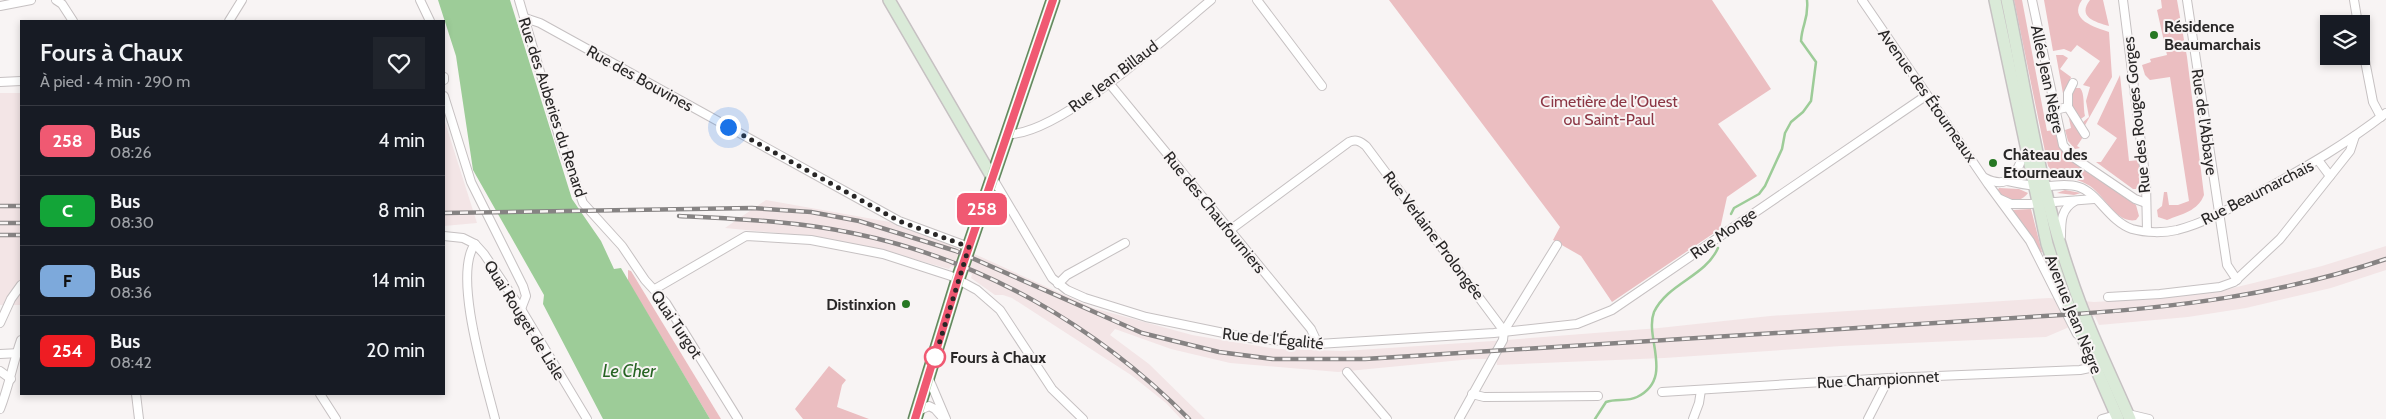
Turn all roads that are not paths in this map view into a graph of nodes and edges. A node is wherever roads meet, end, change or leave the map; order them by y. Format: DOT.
graph roads {
  1 [pos="31,0"];
  2 [pos="56,0"];
  3 [pos="242,0"];
  4 [pos="420,0"];
  5 [pos="520,0"];
  6 [pos="889,0"];
  7 [pos="1053,0"];
  8 [pos="1211,0"];
  9 [pos="1257,0"];
  10 [pos="1862,0"];
  11 [pos="1995,0"];
  12 [pos="2007,0"];
  13 [pos="2032,0"];
  14 [pos="2124,0"];
  15 [pos="2187,0"];
  16 [pos="2354,0"];
  17 [pos="0,6"];
  18 [pos="2356,15"];
  19 [pos="524,18"];
  20 [pos="72,20"];
  21 [pos="230,20"];
  22 [pos="430,20"];
  23 [pos="2366,65"];
  24 [pos="20,81"];
  25 [pos="0,82"];
  26 [pos="1109,83"];
  27 [pos="2073,83"];
  28 [pos="1322,86"];
  29 [pos="1927,95"];
  30 [pos="445,99"];
  31 [pos="2068,107"];
  32 [pos="2055,110"];
  33 [pos="2384,115"];
  34 [pos="1006,134"];
  35 [pos="2085,134"];
  36 [pos="2355,136"];
  37 [pos="2026,148"];
  38 [pos="2318,160"];
  39 [pos="2330,176"];
  40 [pos="992,177"];
  41 [pos="1985,178"];
  42 [pos="2008,181"];
  43 [pos="2034,186"];
  44 [pos="2046,186"];
  45 [pos="1998,198"];
  46 [pos="2079,199"];
  47 [pos="2094,200"];
  48 [pos="2044,202"];
  49 [pos="2146,203"];
  50 [pos="590,213"];
  51 [pos="2220,214"];
  52 [pos="1230,230"];
  53 [pos="2147,231"];
  54 [pos="447,236"];
  55 [pos="1125,243"];
  56 [pos="475,244"];
  57 [pos="1557,245"];
  58 [pos="2061,246"];
  59 [pos="969,247"];
  60 [pos="958,279"];
  61 [pos="2236,280"];
  62 [pos="1055,281"];
  63 [pos="20,285"];
  64 [pos="655,289"];
  65 [pos="2108,297"];
  66 [pos="521,310"];
  67 [pos="0,323"];
  68 [pos="1504,331"];
  69 [pos="1318,344"];
  70 [pos="2084,345"];
  71 [pos="19,353"];
  72 [pos="0,354"];
  73 [pos="2094,367"];
  74 [pos="0,371"];
  75 [pos="1347,372"];
  76 [pos="929,378"];
  77 [pos="1889,378"];
  78 [pos="10,379"];
  79 [pos="1701,390"];
  80 [pos="1662,392"];
  81 [pos="1472,394"];
  82 [pos="136,395"];
  83 [pos="321,395"];
  84 [pos="1598,396"];
  85 [pos="0,409"];
  86 [pos="916,415"];
  87 [pos="2123,417"];
  88 [pos="139,419"];
  89 [pos="336,419"];
  90 [pos="495,419"];
  91 [pos="586,419"];
  92 [pos="738,419"];
  93 [pos="945,419"];
  94 [pos="1084,419"];
  95 [pos="1387,419"];
  96 [pos="1459,419"];
  97 [pos="1693,419"];
  98 [pos="1868,419"];
  99 [pos="2102,419"];
  100 [pos="2149,419"];
  1 -- 17 [label="street"];
  2 -- 20 [label="street"];
  3 -- 21 [label="street"];
  4 -- 22 [label="street"];
  5 -- 19 [label="street, Rue des Auberies du Renard"];
  6 -- 40 [label="main road"];
  7 -- 34 [label="main road"];
  8 -- 26 [label="street, Rue Jean Billaud"];
  9 -- 28 [label="street"];
  10 -- 29 [label="street, Avenue des Étourneaux"];
  11 -- 37 [label="main road, Avenue Jean Nègre"];
  12 -- 44 [label="main road, Avenue Jean Nègre"];
  13 -- 32 [label="street, Allée Jean Nègre"];
  14 -- 49 [label="street, Rue des Rouges Gorges"];
  15 -- 51 [label="street, Rue de l'Abbaye"];
  16 -- 18 [label="street"];
  19 -- 50 [label="street, Rue des Auberies du Renard"];
  19 -- 59 [label="street, Rue des Bouvines"];
  23 -- 33 [label="street"];
  24 -- 25 [label="street"];
  26 -- 34 [label="street, Rue Jean Billaud"];
  26 -- 52 [label="street, Rue des Chaufourniers"];
  27 -- 31 [label="street"];
  29 -- 41 [label="street, Avenue des Étourneaux"];
  29 -- 68 [label="street, Rue Monge"];
  30 -- 66 [label="street"];
  31 -- 32 [label="street"];
  31 -- 35 [label="street"];
  32 -- 49 [label="street, Allée Jean Nègre"];
  33 -- 36 [label="street, Rue Beaumarchais"];
  34 -- 40 [label="main road"];
  36 -- 38 [label="street, Rue Beaumarchais"];
  36 -- 39 [label="street"];
  37 -- 42 [label="street"];
  37 -- 43 [label="main road, Avenue Jean Nègre"];
  38 -- 39 [label="street"];
  38 -- 51 [label="street, Rue Beaumarchais"];
  39 -- 61 [label="street"];
  40 -- 59 [label="main road"];
  40 -- 62 [label="street"];
  41 -- 42 [label="street, Rue Beaumarchais"];
  41 -- 45 [label="street, Avenue des Étourneaux"];
  42 -- 43 [label="street, Rue Beaumarchais"];
  43 -- 44 [label="street, Rue Beaumarchais"];
  43 -- 48 [label="main road, Avenue Jean Nègre"];
  44 -- 47 [label="street, Rue Beaumarchais"];
  44 -- 48 [label="main road, Avenue Jean Nègre"];
  45 -- 48 [label="street"];
  45 -- 70 [label="street, Avenue des Étourneaux"];
  46 -- 47 [label="street"];
  46 -- 48 [label="street"];
  46 -- 58 [label="street"];
  47 -- 53 [label="street, Rue Beaumarchais"];
  48 -- 58 [label="main road, Avenue Jean Nègre"];
  48 -- 70 [label="main road, Avenue Jean Nègre"];
  49 -- 53 [label="street, Rue des Rouges Gorges"];
  50 -- 64 [label="street, Quai Turgot"];
  51 -- 53 [label="street, Rue Beaumarchais"];
  51 -- 61 [label="street, Rue de l'Abbaye"];
  52 -- 68 [label="street, Rue Verlaine Prolongée"];
  52 -- 69 [label="street, Rue des Chaufourniers"];
  54 -- 56 [label="street, Quai Rouget de Lisle"];
  55 -- 62 [label="street"];
  56 -- 66 [label="street, Quai Rouget de Lisle"];
  56 -- 90 [label="street"];
  57 -- 68 [label="street"];
  58 -- 87 [label="main road, Avenue Jean Nègre"];
  59 -- 60 [label="main road"];
  60 -- 64 [label="street"];
  60 -- 76 [label="main road"];
  60 -- 94 [label="street"];
  61 -- 65 [label="street"];
  62 -- 69 [label="street, Rue de l'Égalité"];
  63 -- 67 [label="street"];
  64 -- 92 [label="street, Quai Turgot"];
  66 -- 91 [label="street, Quai Rouget de Lisle"];
  68 -- 69 [label="street, Rue de l'Égalité"];
  68 -- 81 [label="street"];
  70 -- 73 [label="main road, Avenue Jean Nègre"];
  71 -- 72 [label="street"];
  71 -- 78 [label="street"];
  73 -- 77 [label="street, Rue Championnet"];
  73 -- 87 [label="main road, Avenue Jean Nègre"];
  74 -- 78 [label="street"];
  75 -- 95 [label="street"];
  76 -- 86 [label="main road"];
  76 -- 93 [label="street"];
  77 -- 79 [label="street, Rue Championnet"];
  77 -- 98 [label="street"];
  78 -- 85 [label="street"];
  79 -- 80 [label="street, Rue Championnet"];
  79 -- 97 [label="street"];
  81 -- 84 [label="street"];
  81 -- 96 [label="street"];
  82 -- 88 [label="street"];
  83 -- 89 [label="street"];
  86 -- 93 [label="street"];
  87 -- 99 [label="street"];
  87 -- 100 [label="street"];
}
